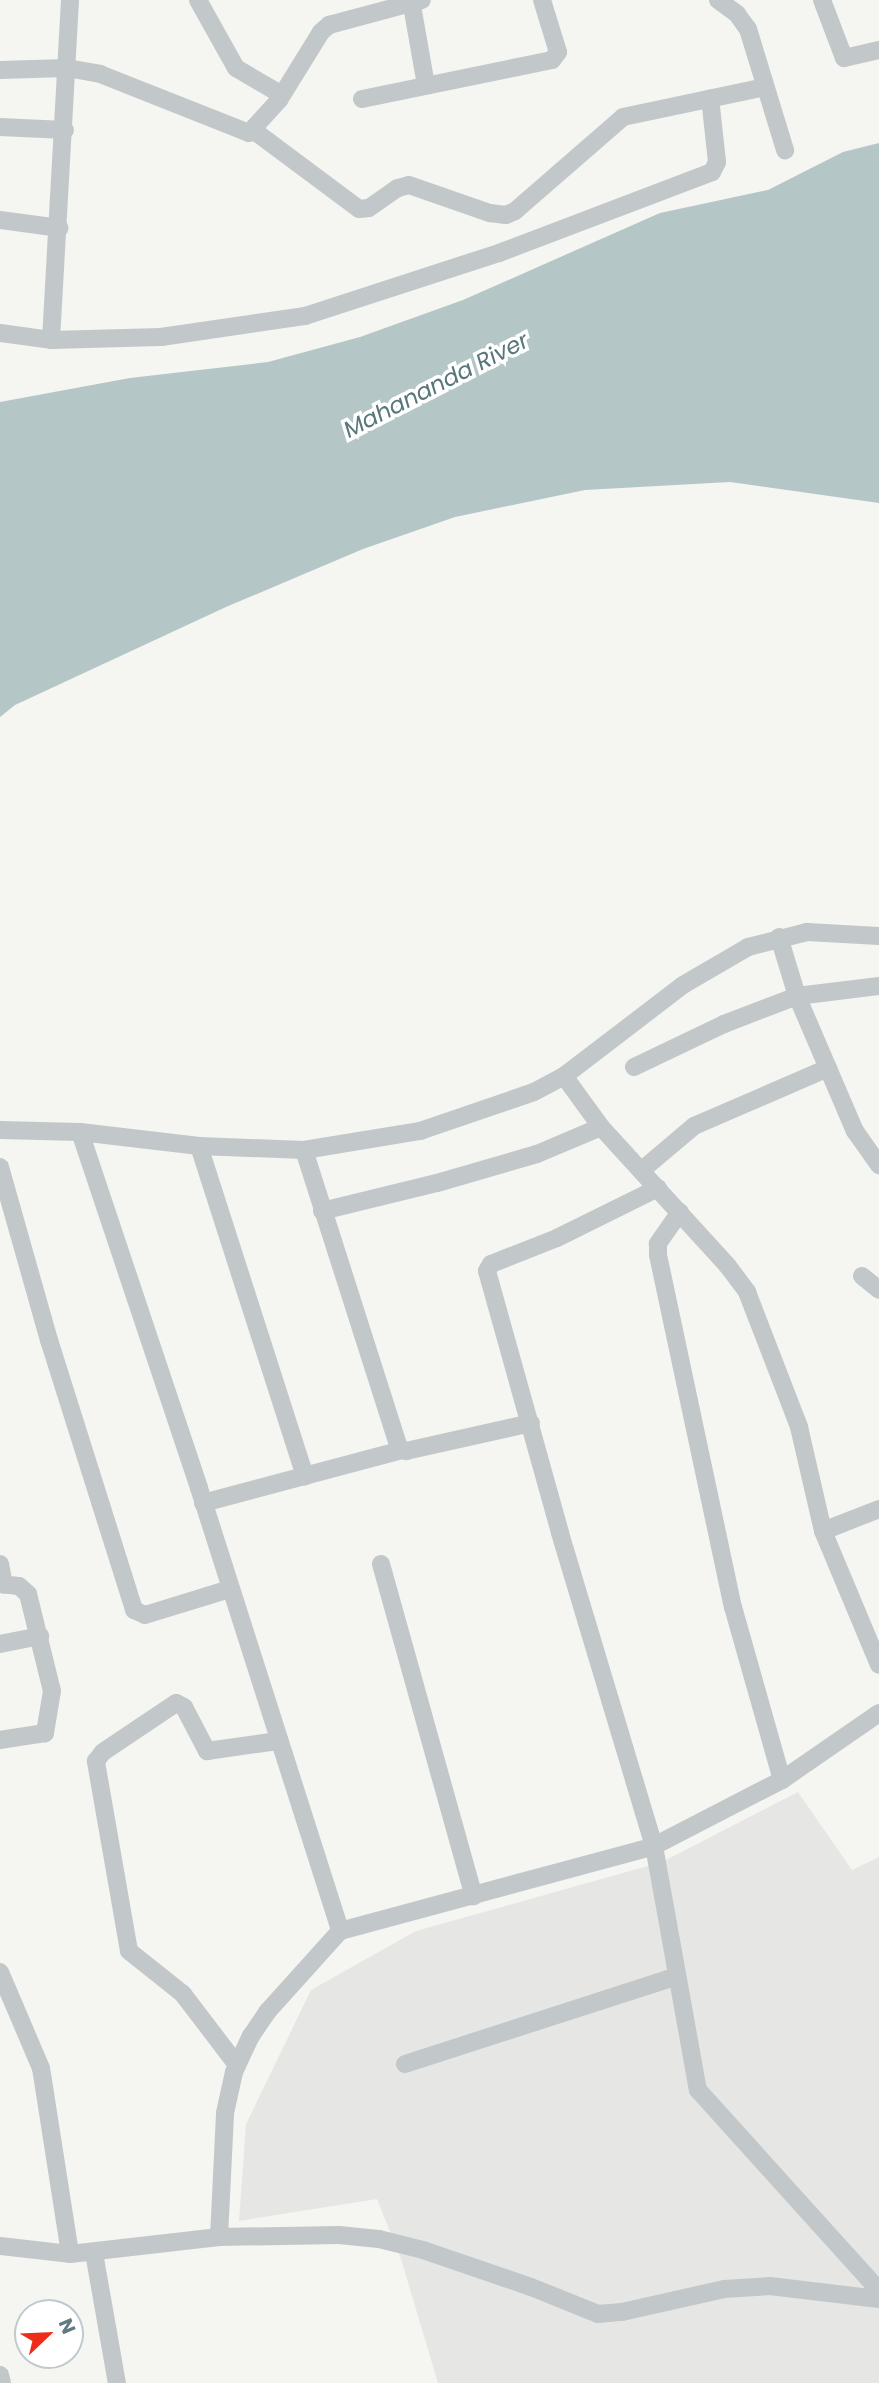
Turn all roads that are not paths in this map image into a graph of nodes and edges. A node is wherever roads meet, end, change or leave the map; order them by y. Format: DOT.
graph roads {
  1 [pos="70,0"];
  2 [pos="198,0"];
  3 [pos="542,0"];
  4 [pos="718,0"];
  5 [pos="822,0"];
  6 [pos="414,1"];
  7 [pos="879,50"];
  8 [pos="66,68"];
  9 [pos="0,70"];
  10 [pos="426,85"];
  11 [pos="765,87"];
  12 [pos="282,95"];
  13 [pos="710,98"];
  14 [pos="362,99"];
  15 [pos="0,127"];
  16 [pos="65,130"];
  17 [pos="253,130"];
  18 [pos="785,150"];
  19 [pos="0,220"];
  20 [pos="59,228"];
  21 [pos="0,333"];
  22 [pos="51,340"];
  23 [pos="879,936"];
  24 [pos="779,937"];
  25 [pos="879,986"];
  26 [pos="797,996"];
  27 [pos="634,1067"];
  28 [pos="828,1068"];
  29 [pos="564,1076"];
  30 [pos="601,1127"];
  31 [pos="0,1130"];
  32 [pos="80,1132"];
  33 [pos="200,1146"];
  34 [pos="304,1150"];
  35 [pos="879,1165"];
  36 [pos="0,1167"];
  37 [pos="642,1170"];
  38 [pos="658,1188"];
  39 [pos="322,1211"];
  40 [pos="680,1212"];
  41 [pos="862,1276"];
  42 [pos="879,1290"];
  43 [pos="531,1423"];
  44 [pos="402,1450"];
  45 [pos="304,1476"];
  46 [pos="203,1503"];
  47 [pos="879,1509"];
  48 [pos="822,1531"];
  49 [pos="0,1564"];
  50 [pos="381,1564"];
  51 [pos="2,1584"];
  52 [pos="230,1589"];
  53 [pos="40,1636"];
  54 [pos="0,1644"];
  55 [pos="879,1665"];
  56 [pos="879,1713"];
  57 [pos="0,1740"];
  58 [pos="278,1741"];
  59 [pos="782,1780"];
  60 [pos="654,1846"];
  61 [pos="474,1896"];
  62 [pos="340,1931"];
  63 [pos="0,1972"];
  64 [pos="677,1976"];
  65 [pos="405,2064"];
  66 [pos="237,2065"];
  67 [pos="219,2237"];
  68 [pos="0,2246"];
  69 [pos="94,2253"];
  70 [pos="71,2254"];
  71 [pos="879,2290"];
  72 [pos="879,2299"];
  73 [pos="0,2375"];
  74 [pos="2,2383"];
  75 [pos="117,2383"];
  1 -- 8 [label="street"];
  2 -- 12 [label="street"];
  3 -- 10 [label="street"];
  4 -- 11 [label="street"];
  5 -- 7 [label="street"];
  6 -- 10 [label="street"];
  6 -- 12 [label="street"];
  8 -- 9 [label="street"];
  8 -- 16 [label="street"];
  8 -- 17 [label="street"];
  10 -- 14 [label="street"];
  11 -- 13 [label="street"];
  11 -- 18 [label="street"];
  12 -- 17 [label="street"];
  13 -- 17 [label="street"];
  13 -- 22 [label="street"];
  15 -- 16 [label="street"];
  16 -- 20 [label="street"];
  19 -- 20 [label="street"];
  20 -- 22 [label="street"];
  21 -- 22 [label="street"];
  23 -- 24 [label="street"];
  24 -- 26 [label="street"];
  24 -- 29 [label="street"];
  25 -- 26 [label="street"];
  26 -- 27 [label="street"];
  26 -- 28 [label="street"];
  28 -- 35 [label="street"];
  28 -- 37 [label="street"];
  29 -- 30 [label="street"];
  29 -- 34 [label="street"];
  30 -- 37 [label="street"];
  30 -- 39 [label="street"];
  31 -- 32 [label="street"];
  32 -- 33 [label="street"];
  32 -- 46 [label="street"];
  33 -- 34 [label="street"];
  33 -- 45 [label="street"];
  34 -- 39 [label="street"];
  36 -- 52 [label="street"];
  37 -- 38 [label="street"];
  38 -- 40 [label="street"];
  38 -- 43 [label="street"];
  39 -- 44 [label="street"];
  40 -- 48 [label="street"];
  40 -- 59 [label="street"];
  41 -- 42 [label="street"];
  43 -- 44 [label="street"];
  43 -- 60 [label="street"];
  44 -- 45 [label="street"];
  45 -- 46 [label="street"];
  46 -- 52 [label="street"];
  47 -- 48 [label="street"];
  48 -- 55 [label="street"];
  49 -- 51 [label="street"];
  50 -- 61 [label="street"];
  51 -- 53 [label="street"];
  52 -- 58 [label="street"];
  53 -- 54 [label="street"];
  53 -- 57 [label="street"];
  56 -- 59 [label="street"];
  58 -- 62 [label="street"];
  58 -- 66 [label="street"];
  59 -- 60 [label="street"];
  60 -- 61 [label="street"];
  60 -- 64 [label="street"];
  61 -- 62 [label="street"];
  62 -- 66 [label="street"];
  63 -- 70 [label="street"];
  64 -- 65 [label="street"];
  64 -- 71 [label="street"];
  66 -- 67 [label="street"];
  67 -- 69 [label="street"];
  67 -- 72 [label="street"];
  68 -- 70 [label="street"];
  69 -- 70 [label="street"];
  69 -- 75 [label="street"];
  73 -- 74 [label="street"];
}
